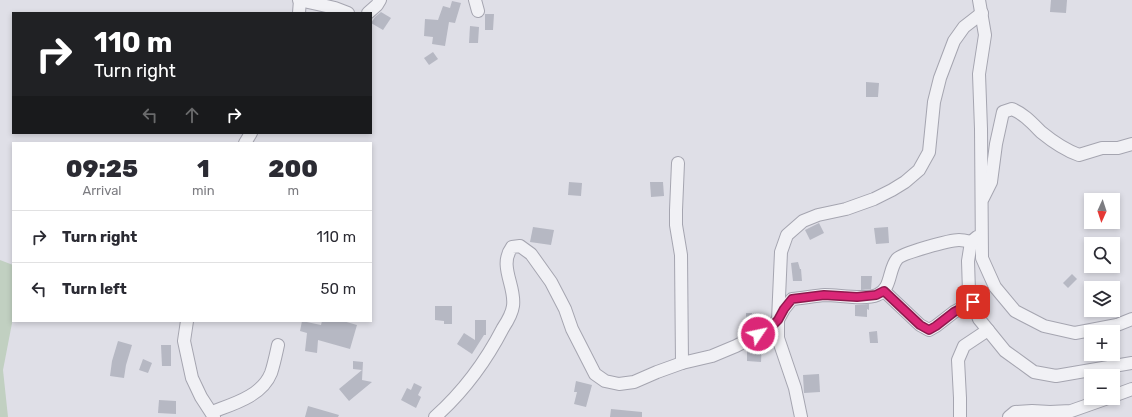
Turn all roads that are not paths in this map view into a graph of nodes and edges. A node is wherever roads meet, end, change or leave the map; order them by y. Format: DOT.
graph roads {
  1 [pos="299,0"];
  2 [pos="380,0"];
  3 [pos="980,0"];
  4 [pos="299,12"];
  5 [pos="345,12"];
  6 [pos="369,12"];
  7 [pos="982,13"];
  8 [pos="1132,144"];
  9 [pos="678,163"];
  10 [pos="982,199"];
  11 [pos="982,233"];
  12 [pos="971,242"];
  13 [pos="884,291"];
  14 [pos="973,302"];
  15 [pos="1132,319"];
  16 [pos="778,320"];
  17 [pos="186,322"];
  18 [pos="988,330"];
  19 [pos="278,345"];
  20 [pos="682,363"];
  21 [pos="1132,363"];
  22 [pos="1132,389"];
  23 [pos="1120,393"];
  24 [pos="1088,405"];
  25 [pos="213,415"];
  26 [pos="435,417"];
  27 [pos="801,417"];
  28 [pos="960,417"];
  29 [pos="1009,417"];
  1 -- 4 [label="street"];
  1 -- 5 [label="street"];
  2 -- 6 [label="street"];
  3 -- 7 [label="street"];
  7 -- 10 [label="street"];
  7 -- 16 [label="street"];
  8 -- 10 [label="street"];
  9 -- 20 [label="street"];
  10 -- 11 [label="street"];
  11 -- 12 [label="street"];
  11 -- 15 [label="street"];
  12 -- 13 [label="street"];
  12 -- 14 [label="street"];
  13 -- 14 [label="street"];
  13 -- 16 [label="street"];
  14 -- 18 [label="street"];
  16 -- 20 [label="street"];
  16 -- 27 [label="street"];
  17 -- 25 [label="street"];
  18 -- 21 [label="street"];
  18 -- 28 [label="street"];
  19 -- 25 [label="street"];
  20 -- 26 [label="street"];
  22 -- 23 [label="street"];
  24 -- 29 [label="street"];
}
